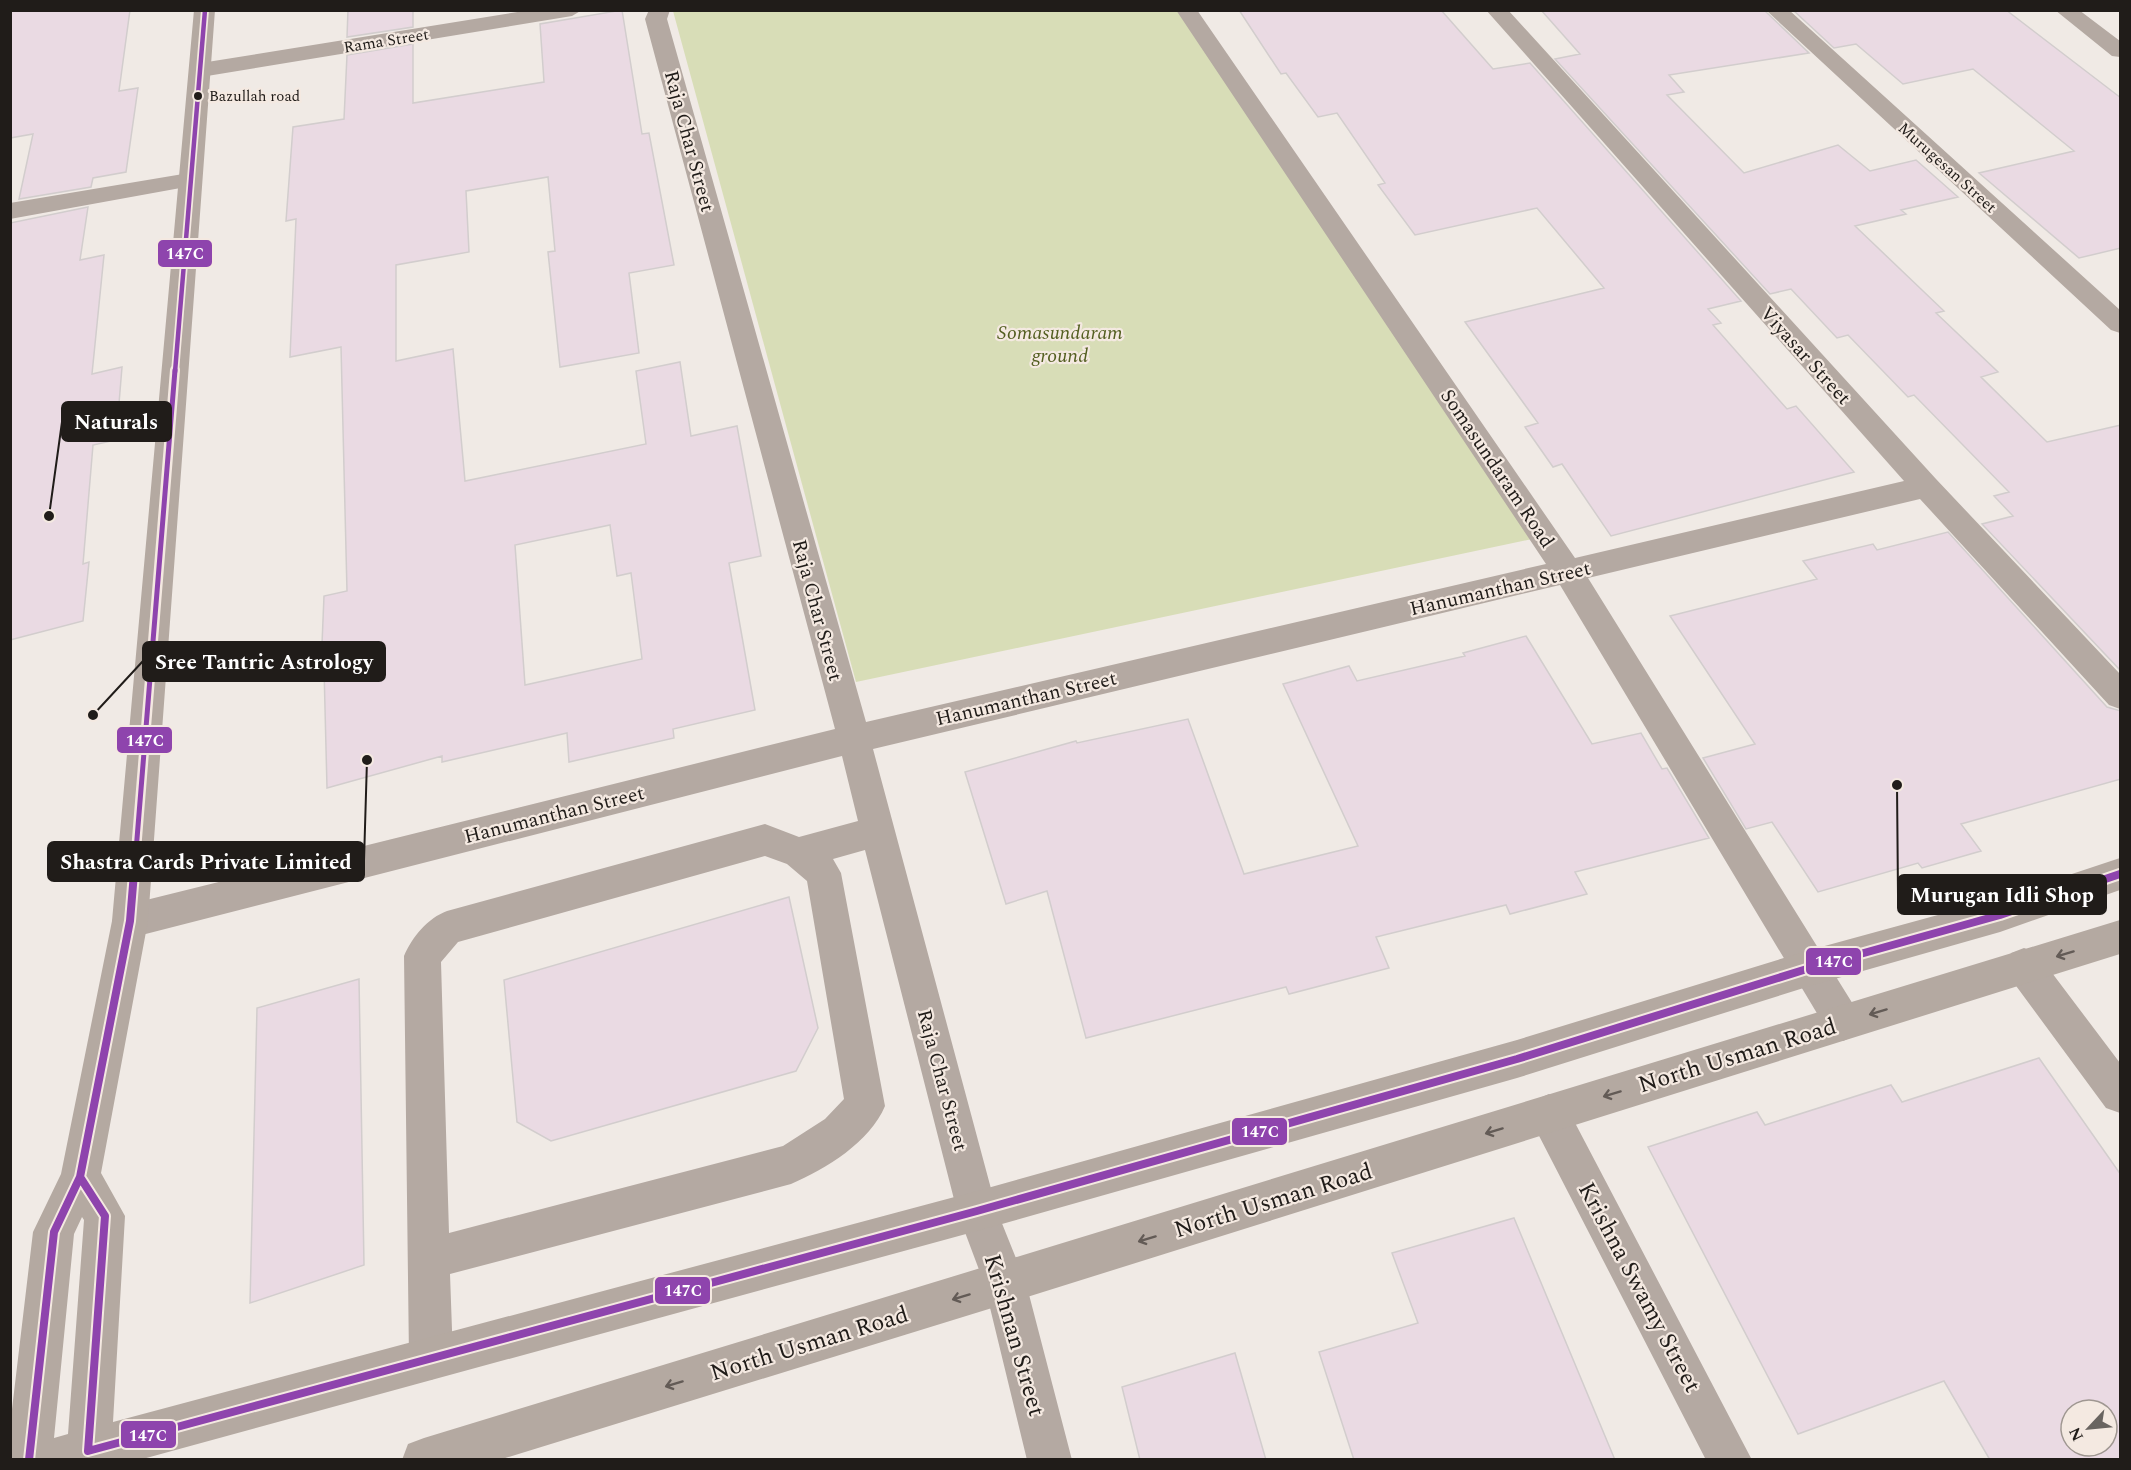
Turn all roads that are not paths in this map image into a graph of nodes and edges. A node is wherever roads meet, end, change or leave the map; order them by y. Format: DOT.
graph roads {
  1 [pos="206,10"];
  2 [pos="572,10"];
  3 [pos="660,10"];
  4 [pos="1186,10"];
  5 [pos="1496,10"];
  6 [pos="1776,10"];
  7 [pos="2065,10"];
  8 [pos="2121,51"];
  9 [pos="201,70"];
  10 [pos="189,180"];
  11 [pos="10,211"];
  12 [pos="2121,324"];
  13 [pos="1926,488"];
  14 [pos="1568,572"];
  15 [pos="2121,695"];
  16 [pos="854,739"];
  17 [pos="877,831"];
  18 [pos="799,853"];
  19 [pos="2121,874"];
  20 [pos="130,921"];
  21 [pos="2121,937"];
  22 [pos="2024,966"];
  23 [pos="1810,968"];
  24 [pos="1843,1023"];
  25 [pos="2121,1094"];
  26 [pos="1550,1114"];
  27 [pos="81,1177"];
  28 [pos="977,1211"];
  29 [pos="429,1259"];
  30 [pos="1005,1283"];
  31 [pos="431,1358"];
  32 [pos="77,1457"];
  33 [pos="29,1460"];
  34 [pos="424,1460"];
  35 [pos="1050,1460"];
  36 [pos="1730,1460"];
  1 -- 9 [label="main road"];
  2 -- 9 [label="street, Rama Street"];
  3 -- 16 [label="street, Raja Char Street"];
  4 -- 14 [label="street, Somasundaram Road"];
  5 -- 13 [label="street, Viyasar Street"];
  6 -- 12 [label="street, Murugesan Street"];
  7 -- 8 [label="street"];
  9 -- 10 [label="main road"];
  10 -- 11 [label="street"];
  10 -- 20 [label="main road"];
  13 -- 14 [label="street, Hanumanthan Street"];
  13 -- 15 [label="street, Viyasar Street"];
  14 -- 16 [label="street, Hanumanthan Street"];
  14 -- 23 [label="street, Somasundaram Road"];
  16 -- 17 [label="street, Raja Char Street"];
  16 -- 20 [label="street, Hanumanthan Street"];
  17 -- 18 [label="street"];
  17 -- 28 [label="street, Raja Char Street"];
  18 -- 29 [label="street"];
  18 -- 29 [label="street"];
  19 -- 23 [label="main road"];
  20 -- 27 [label="main road"];
  21 -- 22 [label="main road, North Usman Road, one-way"];
  22 -- 24 [label="main road, North Usman Road, one-way"];
  22 -- 25 [label="street"];
  23 -- 24 [label="street, Somasundaram Road"];
  23 -- 28 [label="main road"];
  24 -- 26 [label="main road, North Usman Road, one-way"];
  26 -- 30 [label="main road, North Usman Road, one-way"];
  26 -- 36 [label="street, Krishna Swamy Street"];
  27 -- 32 [label="main road"];
  27 -- 33 [label="main road"];
  28 -- 30 [label="street, Krishnan Street"];
  28 -- 31 [label="main road"];
  29 -- 31 [label="street"];
  30 -- 34 [label="main road, North Usman Road, one-way"];
  30 -- 35 [label="street, Krishnan Street"];
  31 -- 32 [label="main road"];
}
